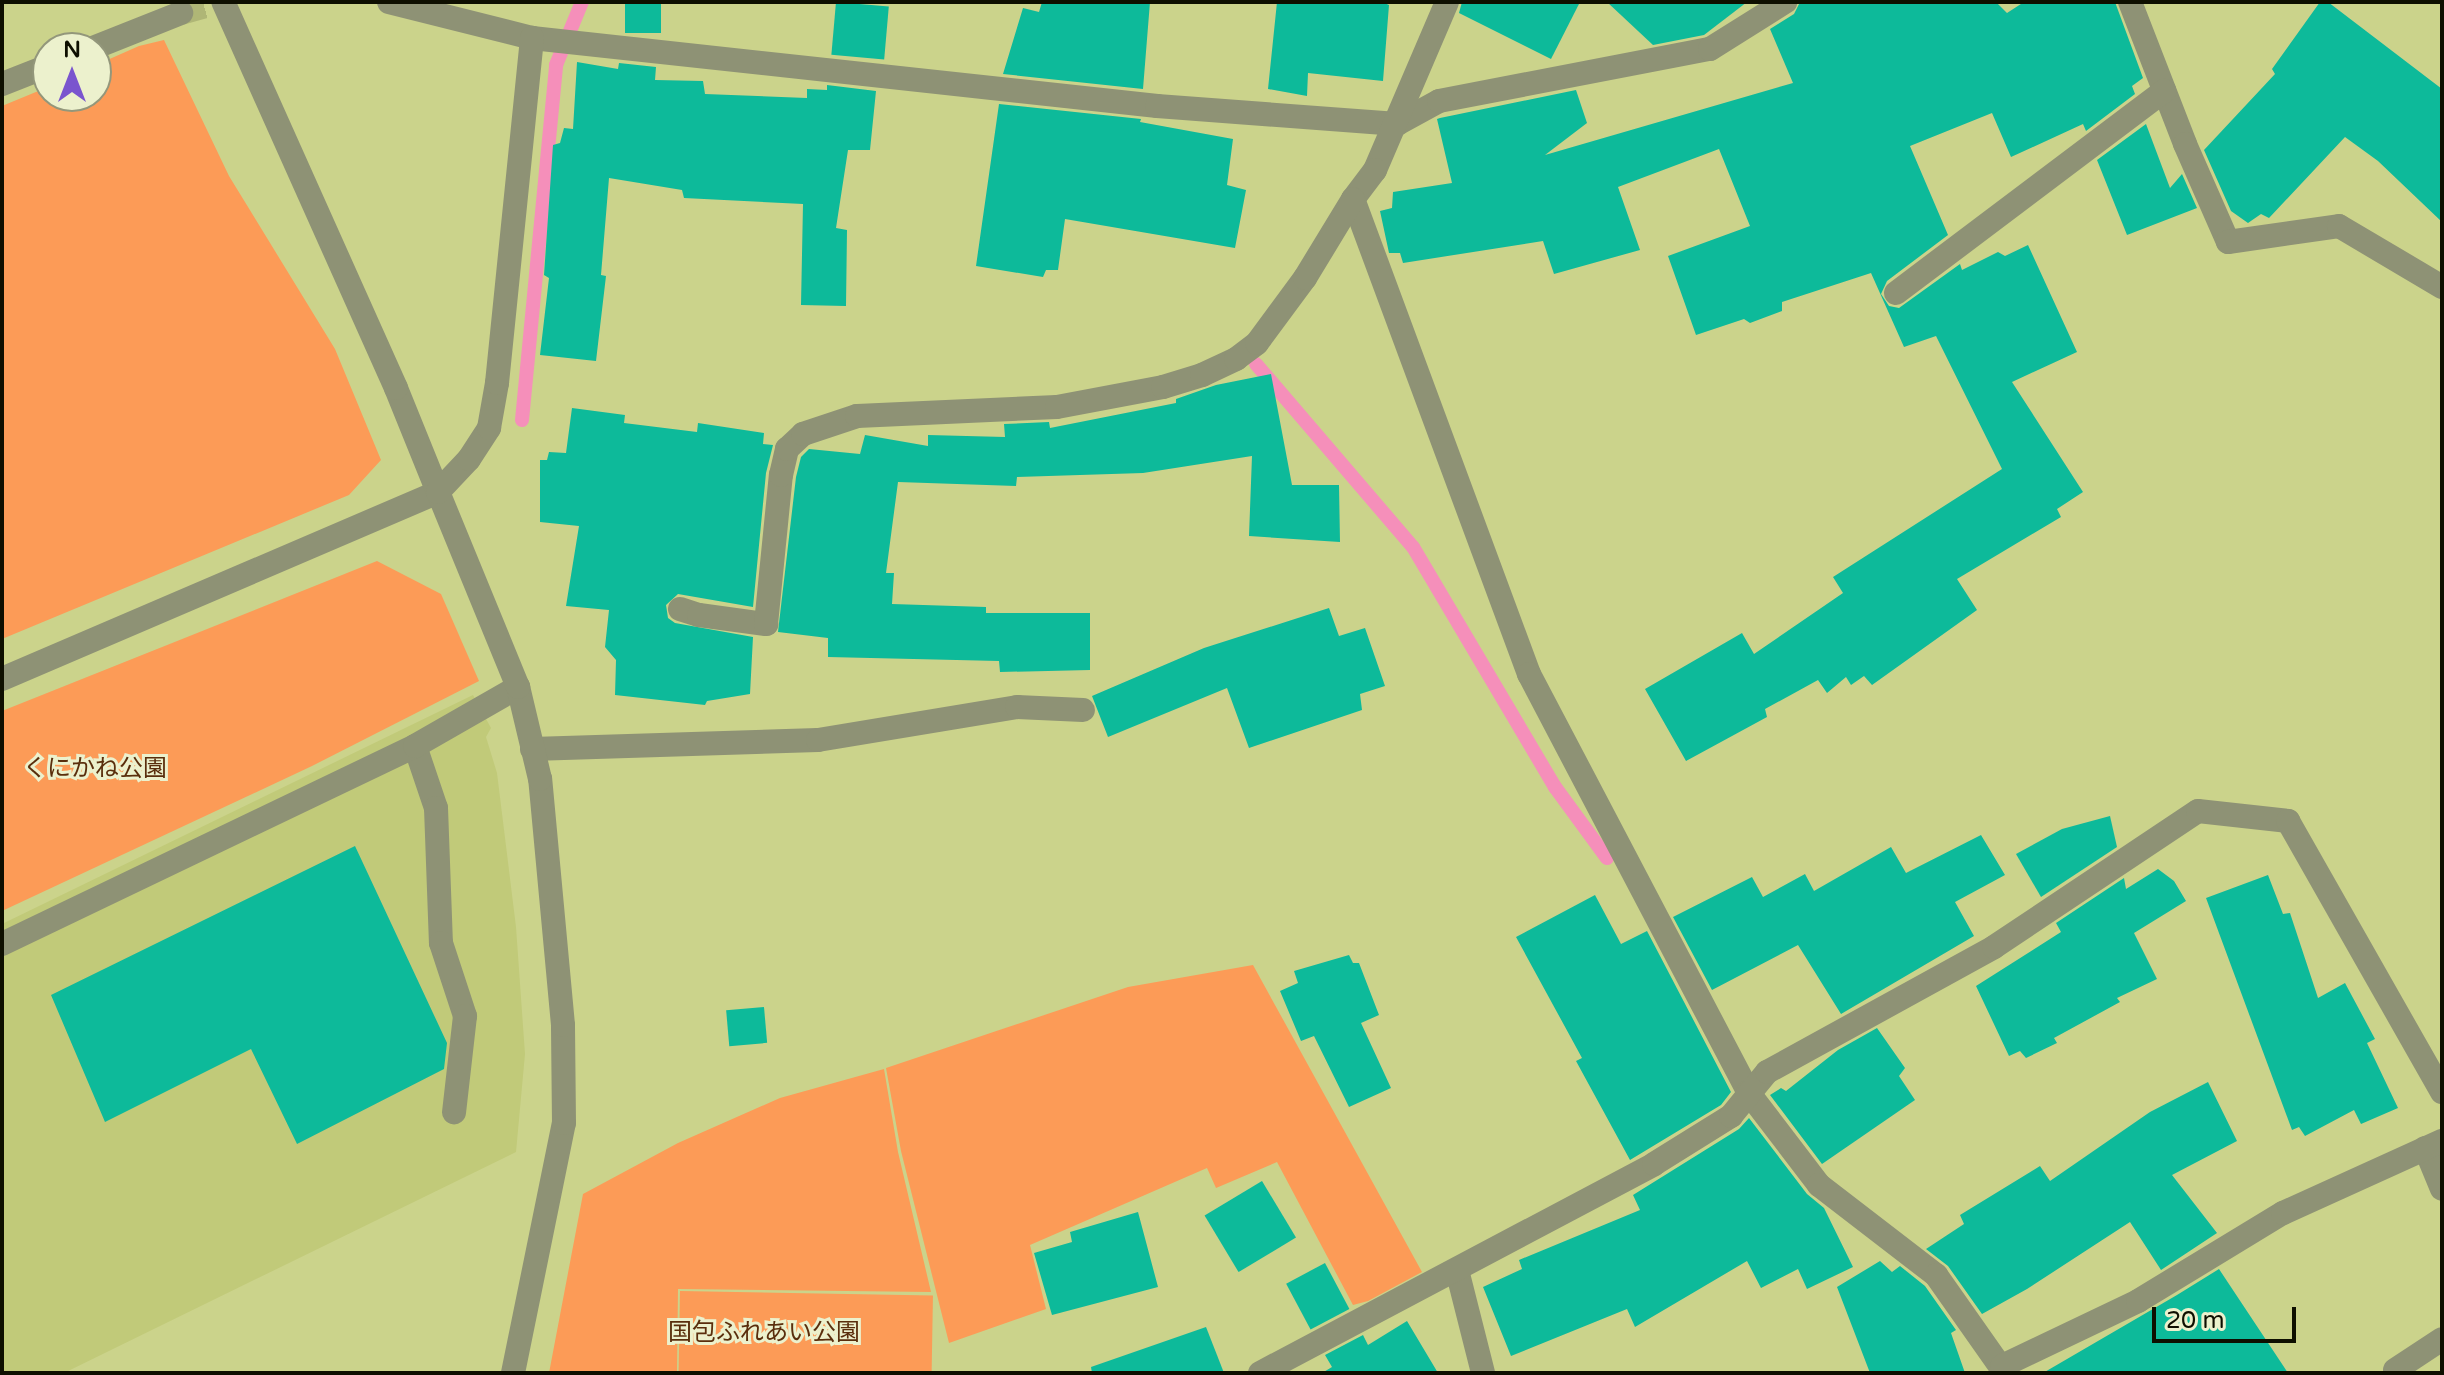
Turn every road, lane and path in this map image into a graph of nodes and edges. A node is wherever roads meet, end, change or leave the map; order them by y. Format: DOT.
graph roads {
  1 [pos="223,2"];
  2 [pos="389,2"];
  3 [pos="1447,2"];
  4 [pos="1785,2"];
  5 [pos="2130,2"];
  6 [pos="181,13"];
  7 [pos="532,38"];
  8 [pos="112,40"];
  9 [pos="32,72"];
  10 [pos="2,84"];
  11 [pos="2164,91"];
  12 [pos="1397,124"];
  13 [pos="1353,199"];
  14 [pos="2442,287"];
  15 [pos="1896,293"];
  16 [pos="438,492"];
  17 [pos="680,609"];
  18 [pos="2,679"];
  19 [pos="518,687"];
  20 [pos="1083,710"];
  21 [pos="415,746"];
  22 [pos="532,749"];
  23 [pos="2,944"];
  24 [pos="1748,1092"];
  25 [pos="2442,1092"];
  26 [pos="454,1112"];
  27 [pos="2434,1145"];
  28 [pos="2442,1189"];
  29 [pos="1457,1270"];
  30 [pos="2442,1339"];
  31 [pos="2004,1370"];
  32 [pos="2395,1370"];
  33 [pos="513,1373"];
  34 [pos="1260,1373"];
  35 [pos="1483,1373"];
  1 -- 16 [label="street"];
  2 -- 7 [label="street"];
  3 -- 12 [label="street"];
  4 -- 12 [label="street"];
  5 -- 11 [label="street"];
  6 -- 8 [label="street"];
  7 -- 12 [label="street"];
  7 -- 16 [label="street"];
  9 -- 10 [label="street"];
  11 -- 14 [label="street"];
  11 -- 15 [label="street"];
  12 -- 13 [label="street"];
  13 -- 17 [label="street"];
  13 -- 24 [label="street"];
  16 -- 18 [label="street"];
  16 -- 19 [label="street"];
  19 -- 21 [label="street"];
  19 -- 22 [label="street"];
  20 -- 22 [label="street"];
  21 -- 23 [label="street"];
  21 -- 26 [label="street"];
  22 -- 33 [label="street"];
  24 -- 25 [label="street"];
  24 -- 29 [label="street"];
  24 -- 31 [label="street"];
  27 -- 28 [label="street"];
  27 -- 31 [label="street"];
  29 -- 34 [label="street"];
  29 -- 35 [label="street"];
  30 -- 32 [label="street"];
}
